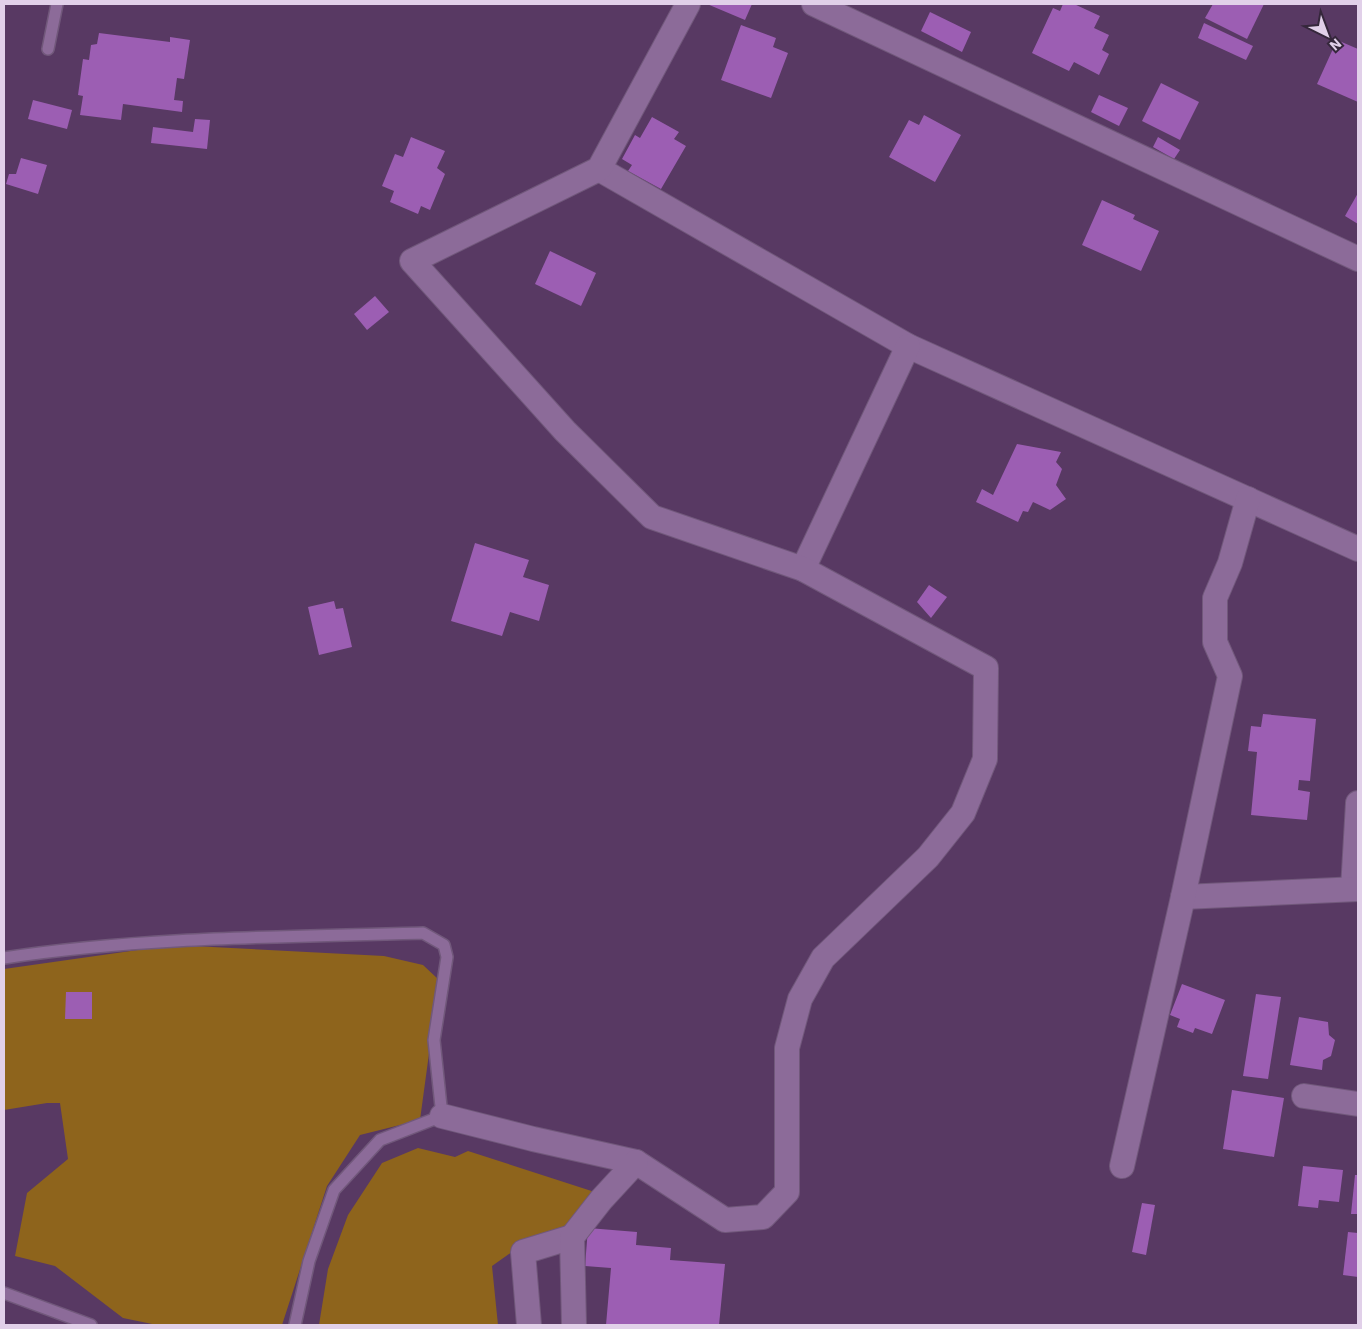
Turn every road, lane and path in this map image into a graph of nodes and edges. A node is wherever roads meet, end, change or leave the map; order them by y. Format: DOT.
graph roads {
  1 [pos="57,4"];
  2 [pos="688,4"];
  3 [pos="814,4"];
  4 [pos="48,49"];
  5 [pos="599,169"];
  6 [pos="1358,259"];
  7 [pos="908,346"];
  8 [pos="1248,500"];
  9 [pos="1358,549"];
  10 [pos="803,569"];
  11 [pos="1358,803"];
  12 [pos="1356,889"];
  13 [pos="1183,897"];
  14 [pos="4,958"];
  15 [pos="1304,1096"];
  16 [pos="1358,1104"];
  17 [pos="442,1116"];
  18 [pos="636,1162"];
  19 [pos="1122,1166"];
  20 [pos="572,1236"];
  21 [pos="4,1293"];
  22 [pos="91,1325"];
  23 [pos="295,1325"];
  24 [pos="528,1325"];
  25 [pos="574,1325"];
  1 -- 4 [label="lane"];
  2 -- 5 [label="street"];
  3 -- 6 [label="street"];
  5 -- 7 [label="street"];
  5 -- 10 [label="street"];
  7 -- 8 [label="street"];
  7 -- 10 [label="street"];
  8 -- 9 [label="street"];
  8 -- 13 [label="street"];
  10 -- 18 [label="street"];
  11 -- 12 [label="street"];
  12 -- 13 [label="street"];
  13 -- 19 [label="street"];
  14 -- 17 [label="lane"];
  15 -- 16 [label="street"];
  17 -- 18 [label="street"];
  17 -- 23 [label="lane"];
  18 -- 20 [label="street"];
  20 -- 24 [label="street"];
  20 -- 25 [label="street"];
  21 -- 22 [label="lane"];
}
